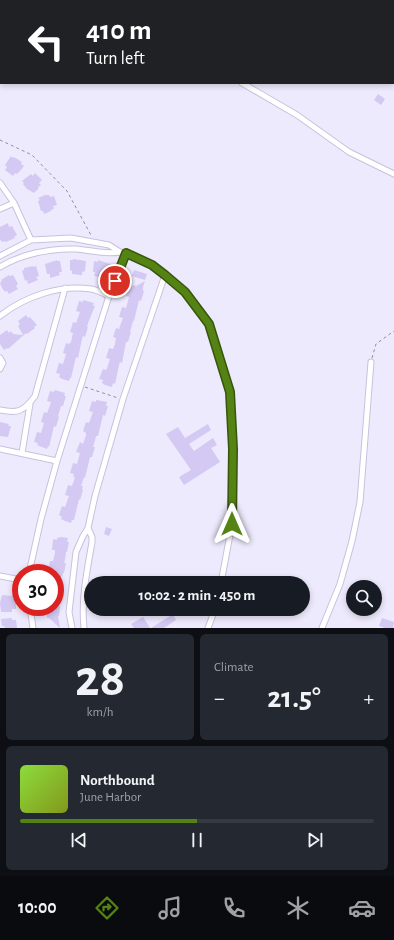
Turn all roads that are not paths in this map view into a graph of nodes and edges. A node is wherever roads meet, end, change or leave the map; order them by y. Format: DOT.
graph roads {
  1 [pos="245,84"];
  2 [pos="394,174"];
  3 [pos="0,183"];
  4 [pos="14,203"];
  5 [pos="0,209"];
  6 [pos="32,240"];
  7 [pos="120,252"];
  8 [pos="126,253"];
  9 [pos="0,256"];
  10 [pos="0,267"];
  11 [pos="165,275"];
  12 [pos="65,288"];
  13 [pos="109,296"];
  14 [pos="0,316"];
  15 [pos="0,358"];
  16 [pos="371,362"];
  17 [pos="0,369"];
  18 [pos="30,404"];
  19 [pos="0,410"];
  20 [pos="0,448"];
  21 [pos="22,453"];
  22 [pos="58,461"];
  23 [pos="88,528"];
  24 [pos="31,564"];
  25 [pos="0,576"];
  26 [pos="222,576"];
  27 [pos="12,578"];
  28 [pos="31,616"];
  29 [pos="212,616"];
  30 [pos="33,628"];
  31 [pos="72,628"];
  32 [pos="84,628"];
  33 [pos="208,628"];
  34 [pos="322,628"];
  1 -- 2 [label="street"];
  3 -- 4 [label="street"];
  4 -- 5 [label="street"];
  4 -- 6 [label="street"];
  6 -- 7 [label="street"];
  6 -- 9 [label="street"];
  7 -- 8 [label="street"];
  7 -- 10 [label="street"];
  8 -- 11 [label="street"];
  8 -- 13 [label="street"];
  11 -- 23 [label="street"];
  11 -- 26 [label="street"];
  12 -- 13 [label="street"];
  12 -- 14 [label="street"];
  12 -- 18 [label="street"];
  13 -- 22 [label="street"];
  15 -- 17 [label="street"];
  16 -- 34 [label="street"];
  18 -- 19 [label="street"];
  18 -- 21 [label="street"];
  20 -- 21 [label="street"];
  21 -- 22 [label="street"];
  22 -- 24 [label="street"];
  23 -- 31 [label="street"];
  23 -- 32 [label="street"];
  25 -- 27 [label="street"];
  28 -- 30 [label="street"];
  29 -- 33 [label="street"];
}
